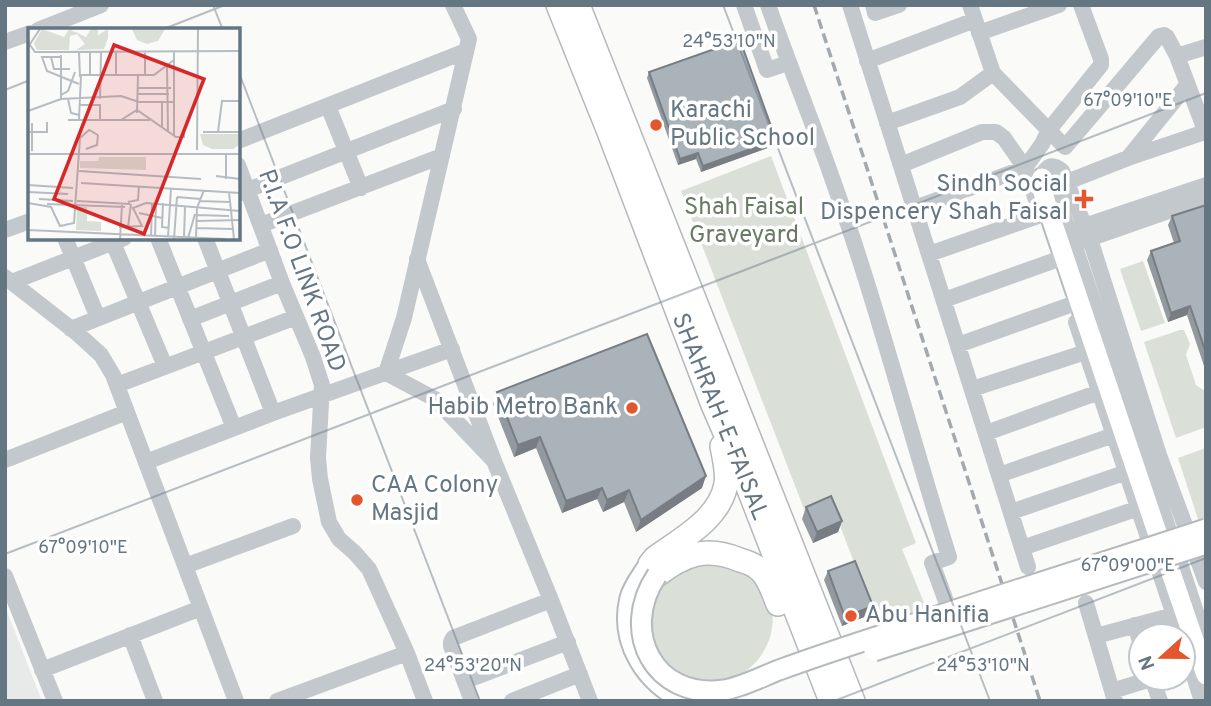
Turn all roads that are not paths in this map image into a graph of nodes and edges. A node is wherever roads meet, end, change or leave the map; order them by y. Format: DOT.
graph roads {
  1 [pos="102,5"];
  2 [pos="453,5"];
  3 [pos="558,5"];
  4 [pos="578,5"];
  5 [pos="768,5"];
  6 [pos="850,5"];
  7 [pos="873,5"];
  8 [pos="899,5"];
  9 [pos="1059,5"];
  10 [pos="1081,5"];
  11 [pos="750,7"];
  12 [pos="975,19"];
  13 [pos="43,28"];
  14 [pos="28,34"];
  15 [pos="5,42"];
  16 [pos="1206,47"];
  17 [pos="466,51"];
  18 [pos="1177,56"];
  19 [pos="867,61"];
  20 [pos="788,63"];
  21 [pos="993,73"];
  22 [pos="1187,85"];
  23 [pos="328,106"];
  24 [pos="454,109"];
  25 [pos="887,122"];
  26 [pos="1206,132"];
  27 [pos="1046,137"];
  28 [pos="240,140"];
  29 [pos="346,151"];
  30 [pos="442,156"];
  31 [pos="1128,158"];
  32 [pos="901,165"];
  33 [pos="1040,171"];
  34 [pos="1067,182"];
  35 [pos="1206,186"];
  36 [pos="361,188"];
  37 [pos="243,192"];
  38 [pos="1206,198"];
  39 [pos="659,206"];
  40 [pos="915,208"];
  41 [pos="1041,215"];
  42 [pos="28,222"];
  43 [pos="261,225"];
  44 [pos="5,230"];
  45 [pos="1088,232"];
  46 [pos="1071,237"];
  47 [pos="66,240"];
  48 [pos="114,240"];
  49 [pos="116,240"];
  50 [pos="159,240"];
  51 [pos="206,240"];
  52 [pos="270,250"];
  53 [pos="929,254"];
  54 [pos="73,258"];
  55 [pos="417,260"];
  56 [pos="1056,260"];
  57 [pos="218,270"];
  58 [pos="8,280"];
  59 [pos="282,283"];
  60 [pos="177,286"];
  61 [pos="944,300"];
  62 [pos="138,302"];
  63 [pos="231,303"];
  64 [pos="1070,304"];
  65 [pos="296,317"];
  66 [pos="98,318"];
  67 [pos="190,318"];
  68 [pos="71,329"];
  69 [pos="243,336"];
  70 [pos="958,345"];
  71 [pos="452,349"];
  72 [pos="203,351"];
  73 [pos="1086,352"];
  74 [pos="165,366"];
  75 [pos="386,373"];
  76 [pos="117,385"];
  77 [pos="972,389"];
  78 [pos="1099,392"];
  79 [pos="320,398"];
  80 [pos="713,405"];
  81 [pos="127,412"];
  82 [pos="273,413"];
  83 [pos="234,428"];
  84 [pos="986,433"];
  85 [pos="1114,436"];
  86 [pos="5,460"];
  87 [pos="494,461"];
  88 [pos="146,462"];
  89 [pos="1126,472"];
  90 [pos="999,475"];
  91 [pos="1139,508"];
  92 [pos="1011,512"];
  93 [pos="293,526"];
  94 [pos="1206,529"];
  95 [pos="1206,544"];
  96 [pos="1022,548"];
  97 [pos="1163,551"];
  98 [pos="185,566"];
  99 [pos="1028,567"];
  100 [pos="651,572"];
  101 [pos="5,576"];
  102 [pos="1206,582"];
  103 [pos="551,600"];
  104 [pos="1086,603"];
  105 [pos="201,608"];
  106 [pos="950,612"];
  107 [pos="1174,615"];
  108 [pos="1147,622"];
  109 [pos="1176,622"];
  110 [pos="1181,622"];
  111 [pos="1127,627"];
  112 [pos="130,635"];
  113 [pos="1096,636"];
  114 [pos="568,642"];
  115 [pos="1206,642"];
  116 [pos="407,653"];
  117 [pos="848,653"];
  118 [pos="42,670"];
  119 [pos="580,674"];
  120 [pos="465,681"];
  121 [pos="1197,684"];
  122 [pos="1114,696"];
  123 [pos="55,701"];
  124 [pos="155,701"];
  125 [pos="236,701"];
  126 [pos="277,701"];
  127 [pos="425,701"];
  128 [pos="472,701"];
  129 [pos="512,701"];
  130 [pos="590,701"];
  131 [pos="686,701"];
  132 [pos="730,701"];
  133 [pos="819,701"];
  134 [pos="831,701"];
  135 [pos="853,701"];
  136 [pos="866,701"];
  137 [pos="1202,701"];
  1 -- 13 [label="street"];
  2 -- 17 [label="street"];
  3 -- 80 [label="highway, SHAHRAH-E-FAISAL"];
  4 -- 39 [label="highway, SHAHRAH-E-FAISAL"];
  5 -- 20 [label="street"];
  6 -- 19 [label="street"];
  7 -- 8 [label="street"];
  9 -- 12 [label="street"];
  10 -- 27 [label="street"];
  11 -- 20 [label="street"];
  12 -- 19 [label="street"];
  12 -- 21 [label="street"];
  14 -- 15 [label="street"];
  16 -- 18 [label="street"];
  17 -- 23 [label="street"];
  17 -- 24 [label="street"];
  18 -- 22 [label="street"];
  18 -- 27 [label="street"];
  19 -- 25 [label="street"];
  20 -- 106 [label="street"];
  21 -- 25 [label="street"];
  21 -- 27 [label="street"];
  22 -- 26 [label="street"];
  22 -- 31 [label="street"];
  23 -- 28 [label="street"];
  23 -- 29 [label="street"];
  24 -- 29 [label="street"];
  24 -- 30 [label="street"];
  25 -- 32 [label="street"];
  26 -- 31 [label="street"];
  27 -- 33 [label="street"];
  27 -- 33 [label="street"];
  29 -- 36 [label="street"];
  29 -- 37 [label="street"];
  30 -- 36 [label="street"];
  30 -- 55 [label="street"];
  31 -- 34 [label="street"];
  32 -- 33 [label="street"];
  32 -- 40 [label="street"];
  33 -- 34 [label="street"];
  33 -- 40 [label="street"];
  33 -- 41 [label="street"];
  33 -- 46 [label="street"];
  33 -- 97 [label="main road"];
  34 -- 45 [label="street"];
  35 -- 45 [label="street"];
  36 -- 43 [label="street"];
  37 -- 43 [label="street, P.I.A F.O LINK ROAD"];
  38 -- 45 [label="street"];
  39 -- 117 [label="highway"];
  39 -- 135 [label="highway, SHAHRAH-E-FAISAL"];
  40 -- 53 [label="street"];
  41 -- 53 [label="street"];
  41 -- 56 [label="street"];
  42 -- 44 [label="street"];
  43 -- 52 [label="street, P.I.A F.O LINK ROAD"];
  45 -- 46 [label="street"];
  45 -- 102 [label="street"];
  46 -- 115 [label="street"];
  47 -- 54 [label="street"];
  48 -- 54 [label="street"];
  49 -- 62 [label="street"];
  50 -- 60 [label="street"];
  51 -- 57 [label="street"];
  52 -- 57 [label="street"];
  52 -- 59 [label="street, P.I.A F.O LINK ROAD"];
  53 -- 61 [label="street"];
  54 -- 58 [label="street"];
  54 -- 66 [label="street"];
  55 -- 71 [label="street"];
  55 -- 75 [label="street"];
  56 -- 61 [label="street"];
  56 -- 64 [label="street"];
  57 -- 60 [label="street"];
  57 -- 63 [label="street"];
  58 -- 68 [label="street"];
  59 -- 63 [label="street"];
  59 -- 65 [label="street, P.I.A F.O LINK ROAD"];
  60 -- 62 [label="street"];
  60 -- 67 [label="street"];
  61 -- 70 [label="street"];
  62 -- 66 [label="street"];
  62 -- 74 [label="street"];
  63 -- 67 [label="street"];
  63 -- 69 [label="street"];
  64 -- 70 [label="street"];
  64 -- 73 [label="street"];
  65 -- 69 [label="street"];
  65 -- 79 [label="street, P.I.A F.O LINK ROAD"];
  66 -- 68 [label="street"];
  67 -- 72 [label="street"];
  68 -- 76 [label="street"];
  69 -- 72 [label="street"];
  69 -- 82 [label="street"];
  70 -- 77 [label="street"];
  71 -- 75 [label="street"];
  71 -- 87 [label="street"];
  72 -- 74 [label="street"];
  72 -- 83 [label="street"];
  73 -- 77 [label="street"];
  73 -- 78 [label="street"];
  74 -- 76 [label="street"];
  75 -- 79 [label="street"];
  75 -- 87 [label="street"];
  76 -- 81 [label="street"];
  77 -- 84 [label="street"];
  78 -- 84 [label="street"];
  78 -- 85 [label="street"];
  79 -- 82 [label="street"];
  79 -- 116 [label="street, P.I.A F.O LINK ROAD"];
  80 -- 100 [label="highway"];
  80 -- 134 [label="highway, SHAHRAH-E-FAISAL"];
  81 -- 86 [label="street"];
  81 -- 88 [label="street"];
  82 -- 83 [label="street"];
  83 -- 88 [label="street"];
  84 -- 90 [label="street"];
  85 -- 89 [label="street"];
  85 -- 90 [label="street"];
  87 -- 103 [label="street"];
  88 -- 98 [label="street"];
  89 -- 91 [label="street"];
  89 -- 92 [label="street"];
  90 -- 92 [label="street"];
  91 -- 96 [label="street"];
  91 -- 107 [label="street"];
  92 -- 96 [label="street"];
  93 -- 98 [label="street"];
  94 -- 97 [label="main road, bridge"];
  95 -- 97 [label="main road, bridge"];
  96 -- 99 [label="street"];
  97 -- 106 [label="main road, bridge"];
  97 -- 110 [label="main road"];
  97 -- 117 [label="main road, bridge"];
  98 -- 105 [label="street"];
  100 -- 117 [label="main road, bridge"];
  100 -- 131 [label="main road"];
  100 -- 133 [label="highway"];
  101 -- 118 [label="street"];
  103 -- 114 [label="street"];
  103 -- 120 [label="street"];
  104 -- 113 [label="street"];
  105 -- 112 [label="street"];
  105 -- 125 [label="street"];
  106 -- 117 [label="main road, bridge"];
  107 -- 108 [label="street"];
  107 -- 109 [label="street"];
  111 -- 113 [label="street"];
  112 -- 118 [label="street"];
  112 -- 124 [label="street"];
  113 -- 122 [label="street"];
  114 -- 119 [label="street"];
  114 -- 120 [label="street"];
  116 -- 126 [label="street"];
  116 -- 127 [label="street, P.I.A F.O LINK ROAD"];
  117 -- 132 [label="main road"];
  117 -- 136 [label="highway"];
  118 -- 123 [label="street"];
  119 -- 129 [label="street"];
  119 -- 130 [label="street"];
  120 -- 128 [label="street"];
  121 -- 137 [label="street"];
}
